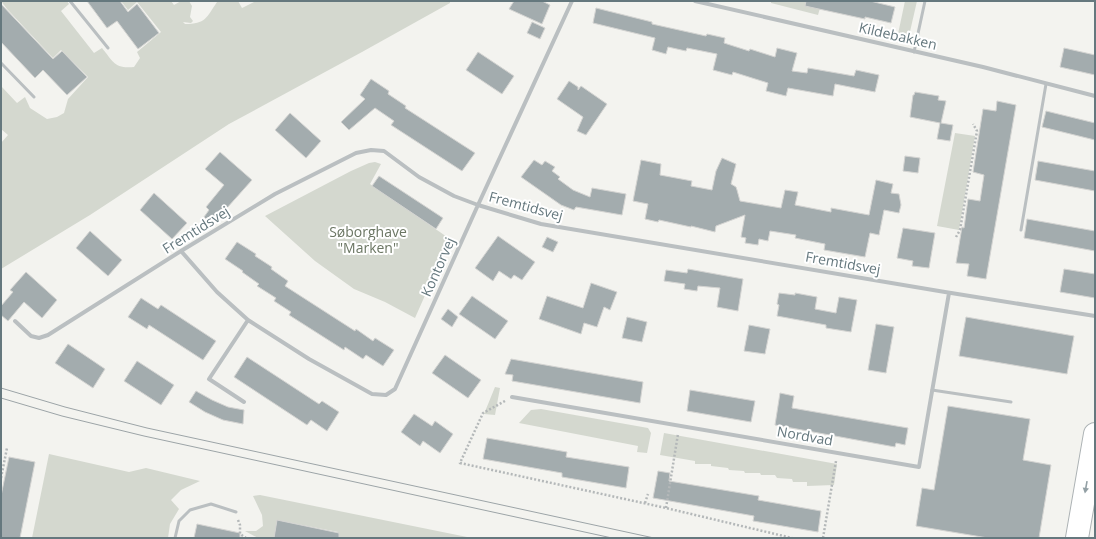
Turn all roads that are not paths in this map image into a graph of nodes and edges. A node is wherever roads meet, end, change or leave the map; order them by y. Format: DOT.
graph roads {
  1 [pos="70,1"];
  2 [pos="572,1"];
  3 [pos="695,1"];
  4 [pos="925,1"];
  5 [pos="108,48"];
  6 [pos="914,52"];
  7 [pos="1,63"];
  8 [pos="1046,84"];
  9 [pos="1095,96"];
  10 [pos="34,97"];
  11 [pos="478,204"];
  12 [pos="1021,230"];
  13 [pos="181,251"];
  14 [pos="949,293"];
  15 [pos="1095,316"];
  16 [pos="248,320"];
  17 [pos="15,321"];
  18 [pos="932,390"];
  19 [pos="512,397"];
  20 [pos="244,402"];
  21 [pos="1011,402"];
  22 [pos="1095,434"];
  23 [pos="236,512"];
  24 [pos="175,538"];
  25 [pos="1078,538"];
  1 -- 5 [label="lane"];
  2 -- 11 [label="street, Kontorvej"];
  3 -- 6 [label="street, Kildebakken"];
  4 -- 6 [label="lane"];
  6 -- 8 [label="street, Kildebakken"];
  7 -- 10 [label="lane"];
  8 -- 9 [label="street, Kildebakken"];
  8 -- 12 [label="lane"];
  11 -- 13 [label="street, Fremtidsvej"];
  11 -- 14 [label="street, Fremtidsvej"];
  11 -- 16 [label="street, Kontorvej"];
  13 -- 16 [label="street, Kontorvej"];
  13 -- 17 [label="street, Fremtidsvej"];
  14 -- 15 [label="street, Fremtidsvej"];
  14 -- 18 [label="street, Nordvad"];
  16 -- 20 [label="street"];
  18 -- 19 [label="street, Nordvad"];
  18 -- 21 [label="lane"];
  22 -- 25 [label="main road, one-way"];
  23 -- 24 [label="lane"];
}
